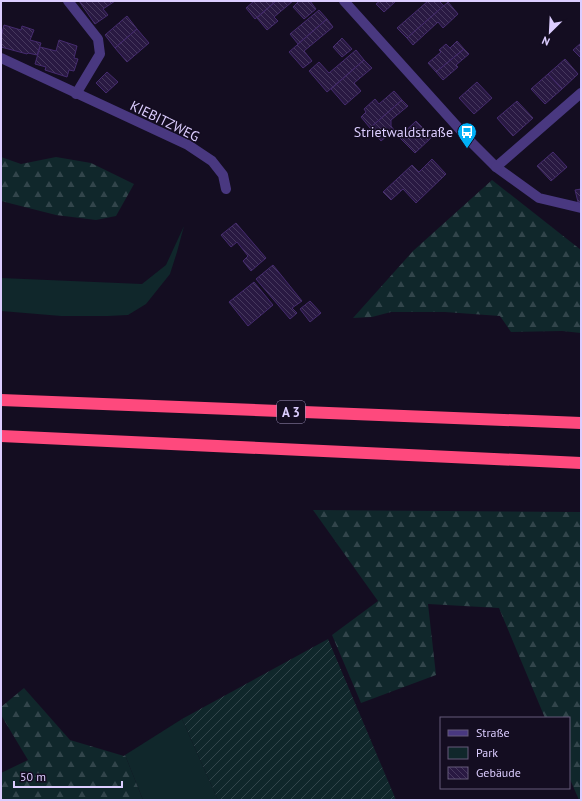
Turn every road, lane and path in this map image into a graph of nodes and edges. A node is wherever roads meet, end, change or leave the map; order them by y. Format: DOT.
graph roads {
  1 [pos="68,1"];
  2 [pos="344,1"];
  3 [pos="1,58"];
  4 [pos="581,93"];
  5 [pos="76,94"];
  6 [pos="496,167"];
  7 [pos="226,189"];
  8 [pos="581,208"];
  9 [pos="1,400"];
  10 [pos="581,423"];
  11 [pos="1,436"];
  12 [pos="581,463"];
  1 -- 5 [label="street"];
  2 -- 6 [label="street"];
  3 -- 5 [label="street, KIEBITZWEG"];
  4 -- 6 [label="street"];
  5 -- 7 [label="street, KIEBITZWEG"];
  6 -- 8 [label="street"];
  9 -- 10 [label="highway, A 3"];
  11 -- 12 [label="highway"];
}
